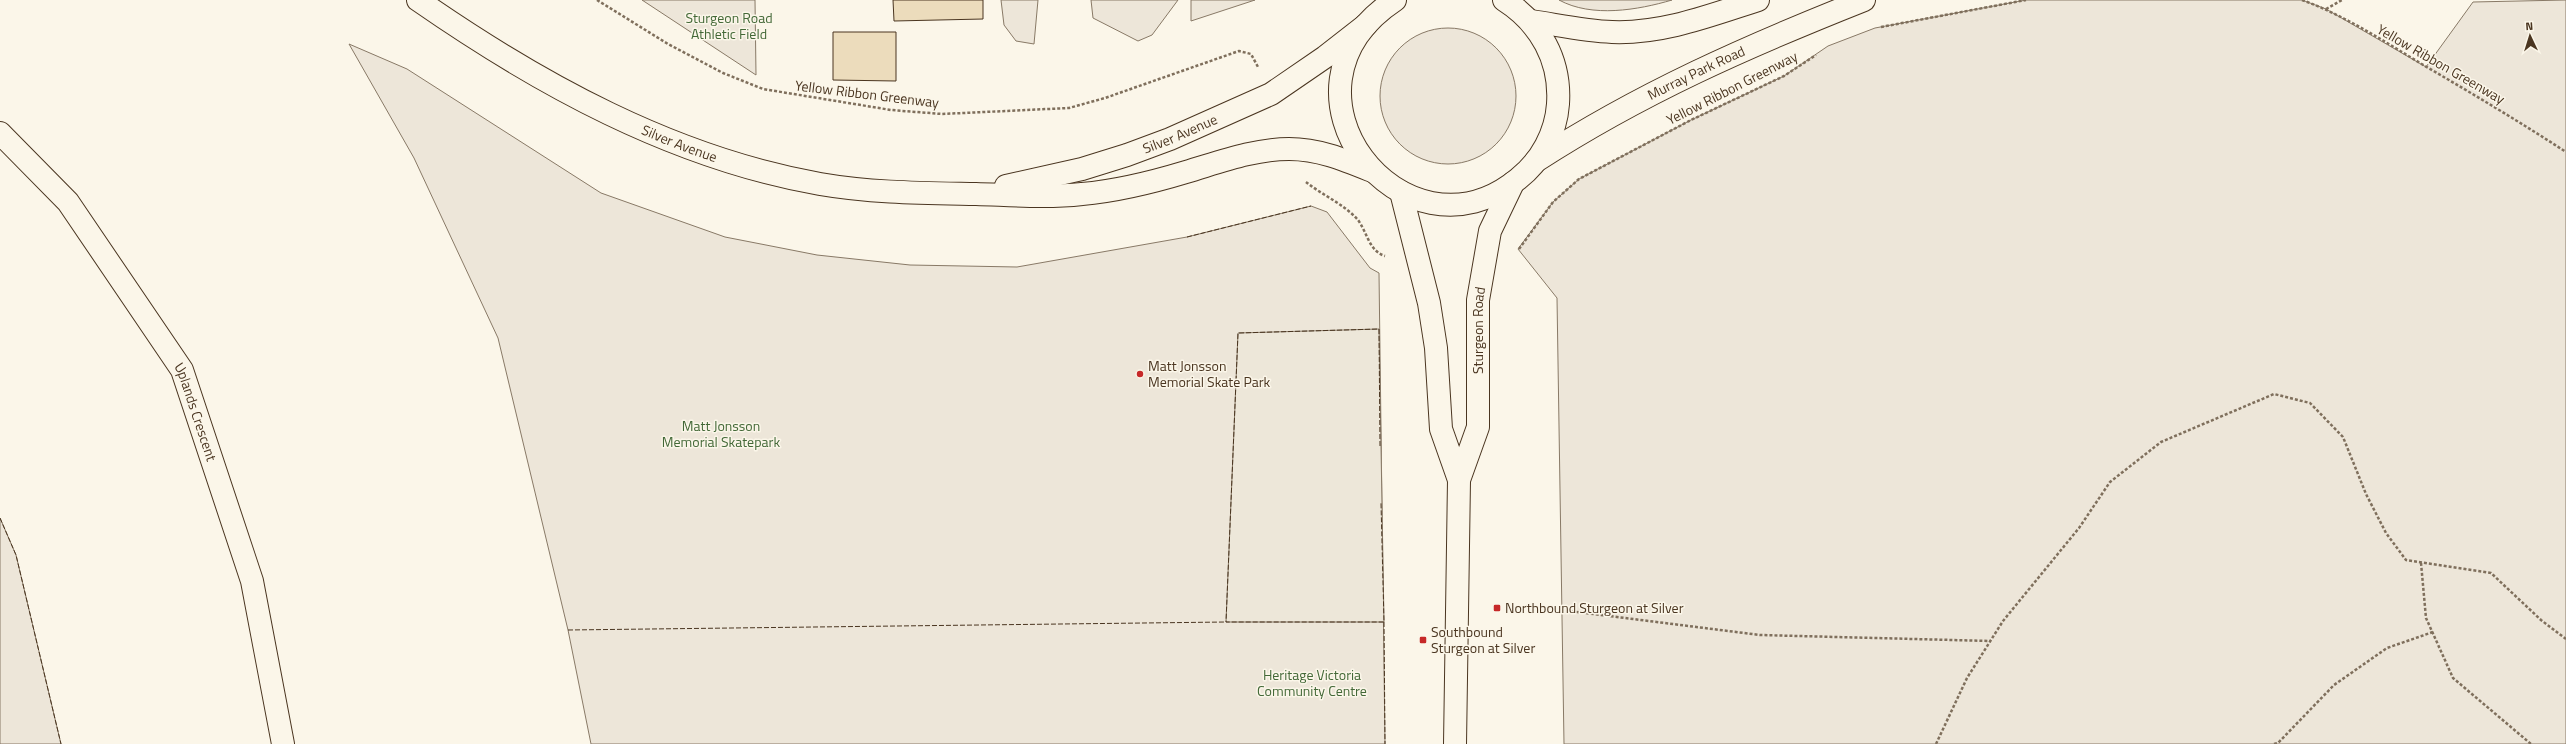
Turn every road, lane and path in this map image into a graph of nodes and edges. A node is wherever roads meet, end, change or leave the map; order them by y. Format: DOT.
graph roads {
  1 [pos="418,0"];
  2 [pos="597,0"];
  3 [pos="1396,0"];
  4 [pos="1758,0"];
  5 [pos="1864,0"];
  6 [pos="2026,0"];
  7 [pos="2302,0"];
  8 [pos="2342,0"];
  9 [pos="1516,7"];
  10 [pos="2326,9"];
  11 [pos="1366,25"];
  12 [pos="1875,28"];
  13 [pos="1818,53"];
  14 [pos="1259,69"];
  15 [pos="0,133"];
  16 [pos="2566,152"];
  17 [pos="1536,161"];
  18 [pos="1372,171"];
  19 [pos="1301,176"];
  20 [pos="1513,183"];
  21 [pos="1401,192"];
  22 [pos="972,194"];
  23 [pos="1512,252"];
  24 [pos="1387,257"];
  25 [pos="1459,480"];
  26 [pos="2421,563"];
  27 [pos="1561,610"];
  28 [pos="2433,632"];
  29 [pos="2566,640"];
  30 [pos="1991,641"];
  31 [pos="283,744"];
  32 [pos="1454,744"];
  33 [pos="1936,744"];
  34 [pos="2274,744"];
  35 [pos="2531,744"];
  1 -- 22 [label="street, Silver Avenue"];
  2 -- 14 [label="path, Yellow Ribbon Greenway"];
  3 -- 11 [label="street"];
  4 -- 9 [label="street"];
  5 -- 17 [label="street, Murray Park Road"];
  6 -- 12 [label="path"];
  7 -- 10 [label="path, Yellow Ribbon Greenway"];
  8 -- 10 [label="path"];
  9 -- 17 [label="street"];
  10 -- 16 [label="path, Yellow Ribbon Greenway"];
  11 -- 18 [label="street"];
  11 -- 22 [label="street, Silver Avenue"];
  13 -- 23 [label="path, Yellow Ribbon Greenway"];
  15 -- 31 [label="street, Uplands Crescent"];
  17 -- 20 [label="street"];
  18 -- 21 [label="street"];
  18 -- 22 [label="street, Silver Avenue"];
  19 -- 24 [label="path"];
  20 -- 21 [label="street"];
  20 -- 25 [label="street, Sturgeon Road"];
  21 -- 25 [label="street, Sturgeon Road"];
  25 -- 32 [label="street, Sturgeon Road"];
  26 -- 28 [label="path"];
  26 -- 29 [label="path"];
  26 -- 30 [label="path"];
  27 -- 30 [label="path"];
  28 -- 34 [label="path"];
  28 -- 35 [label="path"];
  30 -- 33 [label="path"];
}
